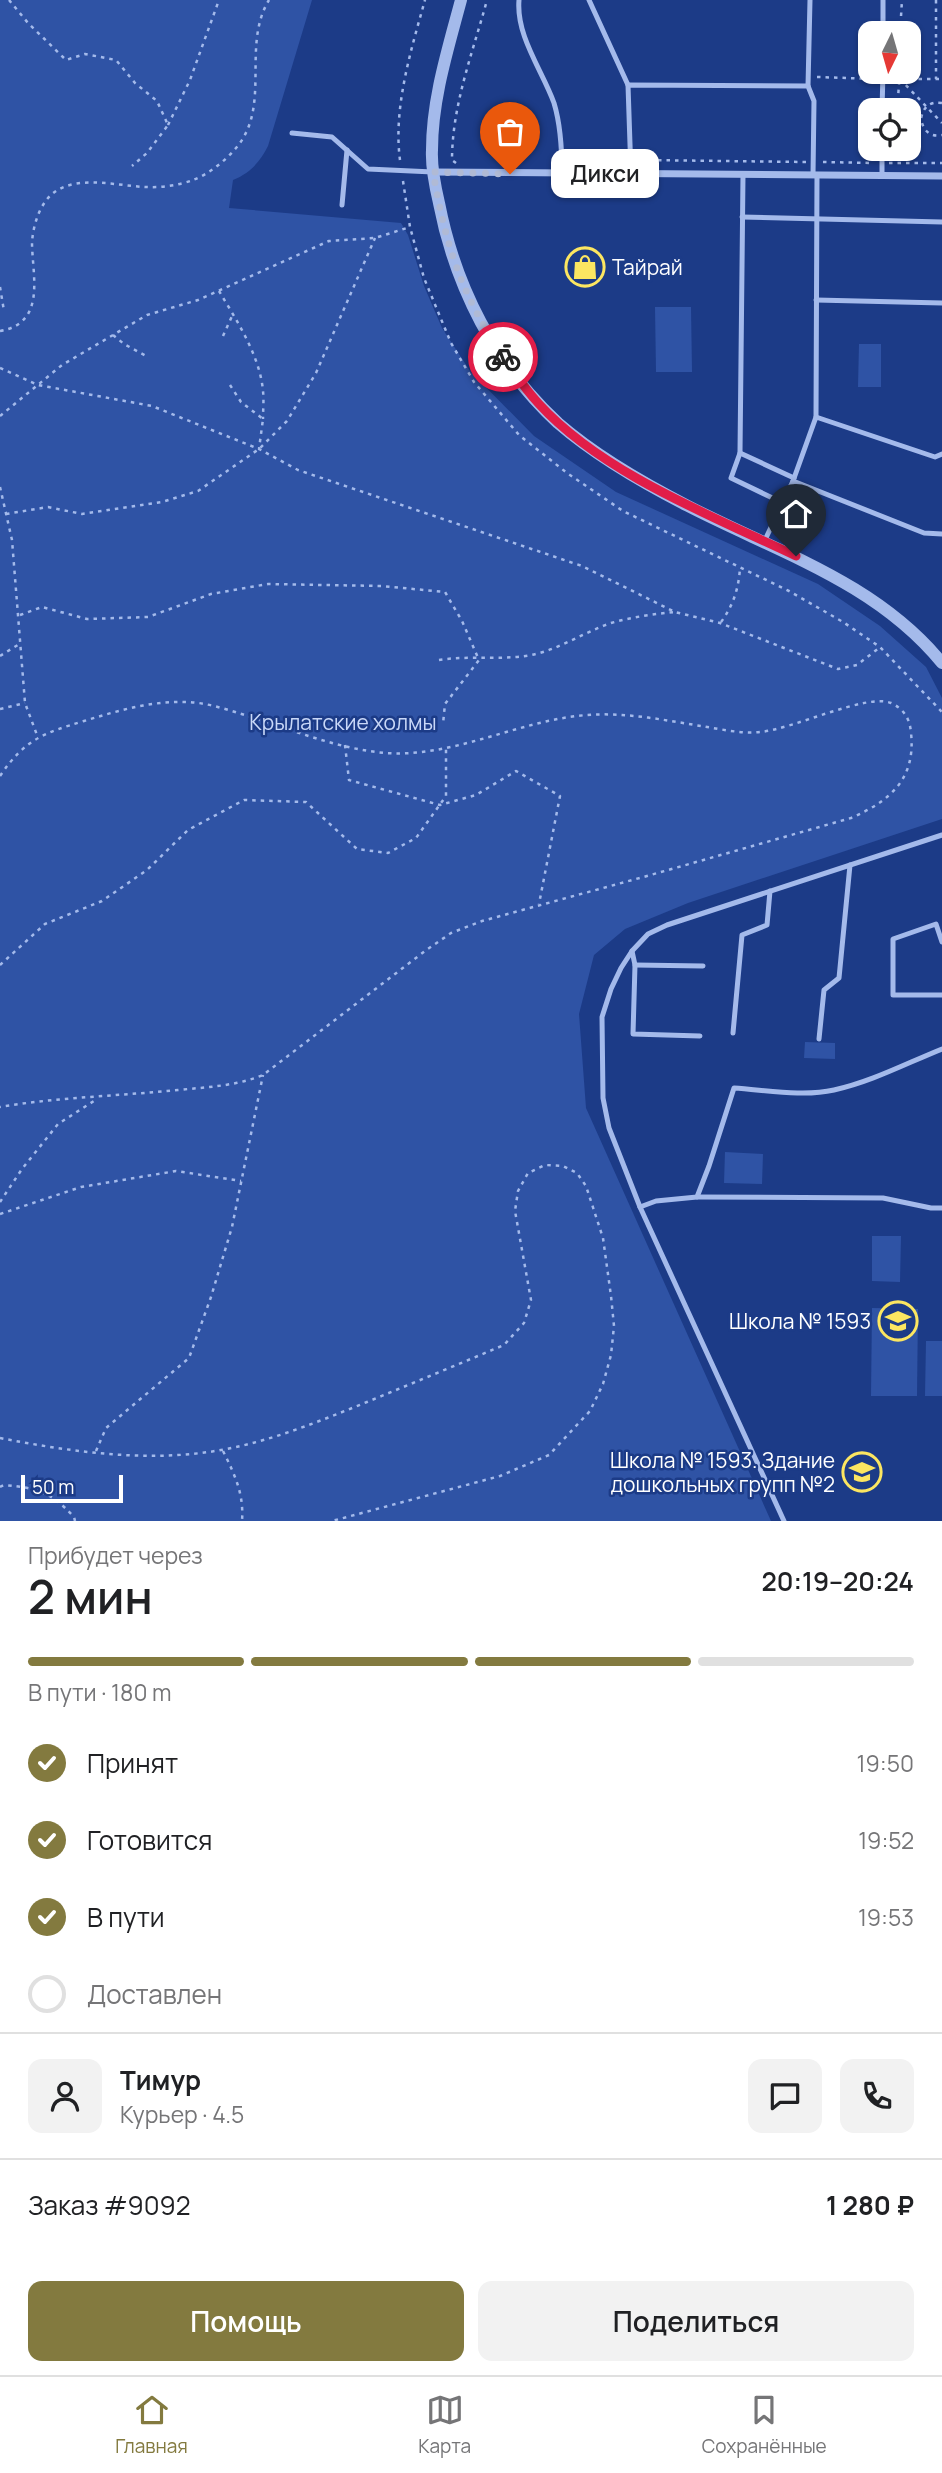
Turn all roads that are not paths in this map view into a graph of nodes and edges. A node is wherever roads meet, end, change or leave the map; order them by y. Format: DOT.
graph roads {
  1 [pos="461,0"];
  2 [pos="519,0"];
  3 [pos="589,0"];
  4 [pos="810,0"];
  5 [pos="883,0"];
  6 [pos="883,21"];
  7 [pos="628,85"];
  8 [pos="808,86"];
  9 [pos="292,133"];
  10 [pos="347,150"];
  11 [pos="882,161"];
  12 [pos="433,172"];
  13 [pos="562,174"];
  14 [pos="631,175"];
  15 [pos="743,175"];
  16 [pos="815,175"];
  17 [pos="882,176"];
  18 [pos="942,176"];
  19 [pos="342,205"];
  20 [pos="742,218"];
  21 [pos="817,219"];
  22 [pos="942,222"];
  23 [pos="816,300"];
  24 [pos="942,303"];
  25 [pos="816,417"];
  26 [pos="740,453"];
  27 [pos="942,454"];
  28 [pos="793,479"];
  29 [pos="783,503"];
  30 [pos="942,534"];
  31 [pos="764,542"];
  32 [pos="942,663"];
  33 [pos="942,835"];
  34 [pos="850,865"];
  35 [pos="770,891"];
  36 [pos="942,942"];
  37 [pos="632,951"];
  38 [pos="635,965"];
  39 [pos="703,966"];
  40 [pos="942,995"];
  41 [pos="733,1033"];
  42 [pos="701,1036"];
  43 [pos="819,1039"];
  44 [pos="942,1049"];
  45 [pos="697,1197"];
  46 [pos="640,1206"];
  47 [pos="942,1208"];
  48 [pos="784,1521"];
  1 -- 12 [label="street"];
  2 -- 13 [label="lane"];
  3 -- 7 [label="lane"];
  4 -- 8 [label="lane"];
  5 -- 6 [label="lane"];
  7 -- 8 [label="lane"];
  7 -- 14 [label="lane"];
  8 -- 16 [label="lane"];
  9 -- 10 [label="lane"];
  10 -- 12 [label="lane"];
  10 -- 19 [label="lane"];
  11 -- 17 [label="lane"];
  12 -- 13 [label="street"];
  12 -- 31 [label="street"];
  13 -- 14 [label="street"];
  14 -- 15 [label="street"];
  15 -- 16 [label="street"];
  15 -- 20 [label="lane"];
  16 -- 17 [label="street"];
  16 -- 21 [label="lane"];
  17 -- 18 [label="street"];
  20 -- 21 [label="lane"];
  20 -- 26 [label="lane"];
  21 -- 22 [label="lane"];
  21 -- 23 [label="lane"];
  23 -- 24 [label="lane"];
  23 -- 25 [label="lane"];
  25 -- 27 [label="lane"];
  25 -- 28 [label="lane"];
  26 -- 28 [label="lane"];
  26 -- 29 [label="lane"];
  28 -- 29 [label="lane"];
  28 -- 30 [label="lane"];
  29 -- 31 [label="lane"];
  31 -- 32 [label="street"];
  33 -- 34 [label="lane"];
  34 -- 35 [label="lane"];
  34 -- 43 [label="lane"];
  35 -- 37 [label="lane"];
  35 -- 41 [label="lane"];
  36 -- 40 [label="lane"];
  37 -- 38 [label="lane"];
  37 -- 46 [label="lane"];
  38 -- 39 [label="lane"];
  38 -- 42 [label="lane"];
  44 -- 45 [label="lane"];
  45 -- 46 [label="lane"];
  45 -- 47 [label="lane"];
  46 -- 48 [label="lane"];
}
